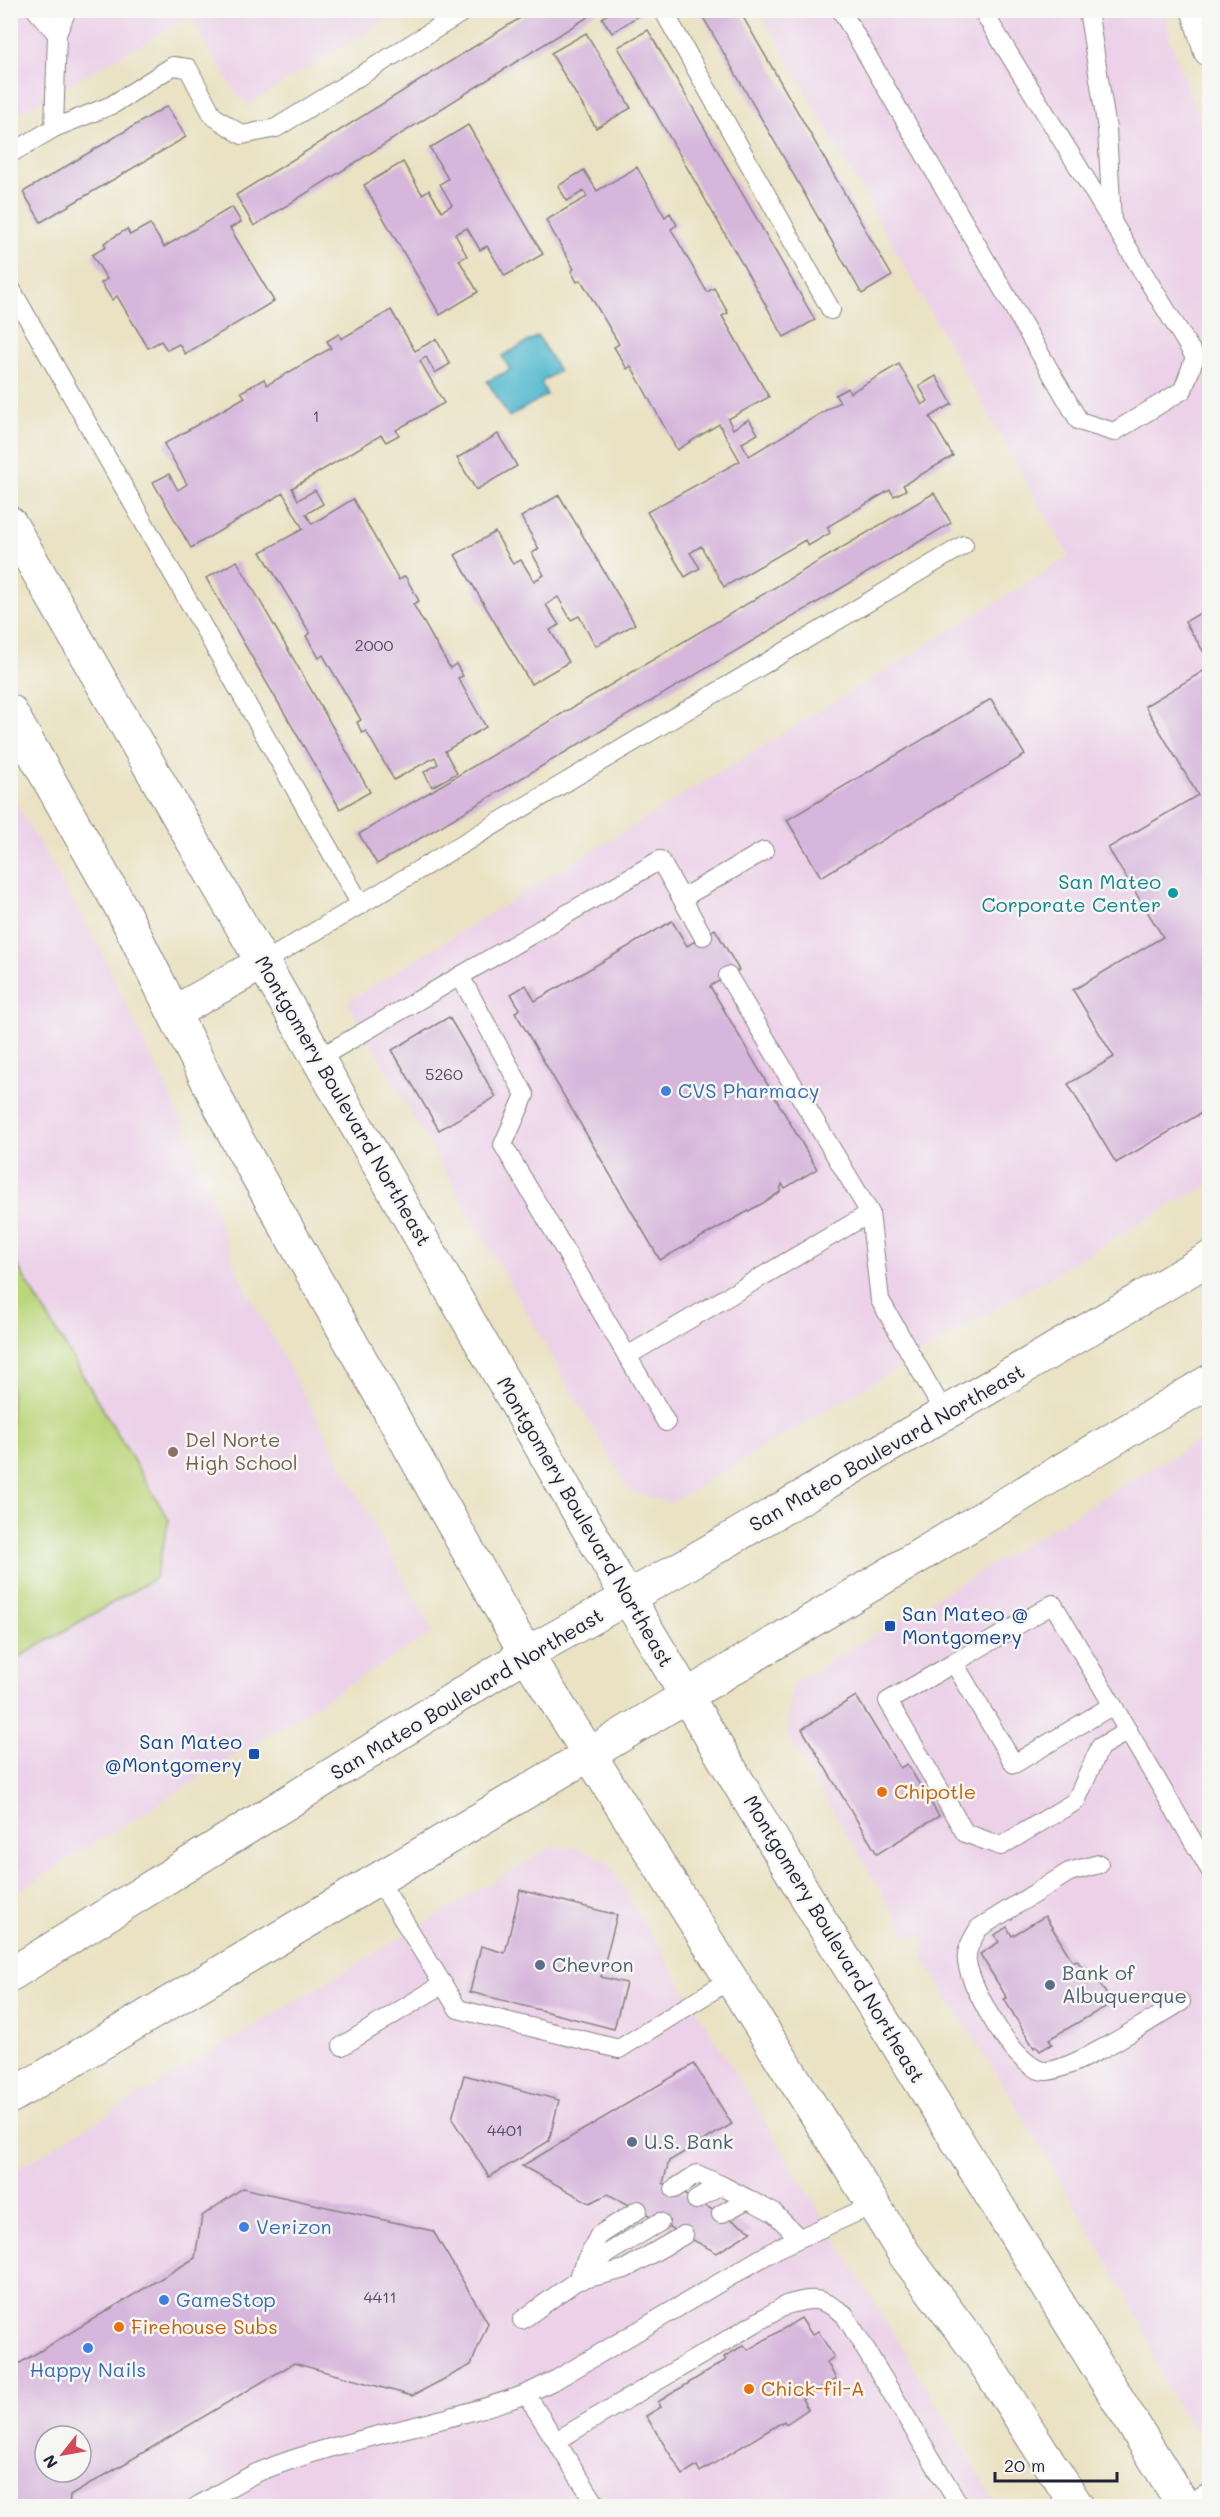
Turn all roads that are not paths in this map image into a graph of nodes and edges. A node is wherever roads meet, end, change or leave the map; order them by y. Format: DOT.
graph roads {
  1 [pos="36,10"];
  2 [pos="66,10"];
  3 [pos="466,10"];
  4 [pos="663,10"];
  5 [pos="841,10"];
  6 [pos="982,10"];
  7 [pos="1088,10"];
  8 [pos="1198,10"];
  9 [pos="57,34"];
  10 [pos="1209,50"];
  11 [pos="54,128"];
  12 [pos="10,154"];
  13 [pos="1112,223"];
  14 [pos="10,287"];
  15 [pos="831,310"];
  16 [pos="10,523"];
  17 [pos="964,545"];
  18 [pos="10,711"];
  19 [pos="764,851"];
  20 [pos="682,898"];
  21 [pos="361,905"];
  22 [pos="704,936"];
  23 [pos="264,962"];
  24 [pos="460,976"];
  25 [pos="728,976"];
  26 [pos="175,1012"];
  27 [pos="319,1058"];
  28 [pos="870,1213"];
  29 [pos="1209,1258"];
  30 [pos="627,1356"];
  31 [pos="1209,1381"];
  32 [pos="945,1414"];
  33 [pos="666,1422"];
  34 [pos="628,1598"];
  35 [pos="526,1654"];
  36 [pos="954,1663"];
  37 [pos="687,1696"];
  38 [pos="1113,1705"];
  39 [pos="1128,1731"];
  40 [pos="590,1754"];
  41 [pos="1099,1864"];
  42 [pos="1209,1870"];
  43 [pos="378,1879"];
  44 [pos="10,1975"];
  45 [pos="731,1979"];
  46 [pos="443,1984"];
  47 [pos="1181,2002"];
  48 [pos="342,2046"];
  49 [pos="10,2097"];
  50 [pos="721,2185"];
  51 [pos="674,2188"];
  52 [pos="748,2199"];
  53 [pos="696,2200"];
  54 [pos="873,2205"];
  55 [pos="638,2210"];
  56 [pos="721,2214"];
  57 [pos="660,2222"];
  58 [pos="684,2235"];
  59 [pos="799,2238"];
  60 [pos="576,2281"];
  61 [pos="522,2320"];
  62 [pos="526,2394"];
  63 [pos="556,2441"];
  64 [pos="1209,2492"];
  65 [pos="197,2506"];
  66 [pos="597,2506"];
  67 [pos="960,2506"];
  68 [pos="1077,2506"];
  69 [pos="1184,2506"];
  1 -- 9 [label="lane"];
  2 -- 9 [label="lane"];
  3 -- 11 [label="lane"];
  4 -- 15 [label="lane"];
  5 -- 13 [label="lane"];
  6 -- 13 [label="lane"];
  7 -- 13 [label="lane"];
  8 -- 10 [label="main road"];
  9 -- 11 [label="lane"];
  11 -- 12 [label="lane"];
  14 -- 21 [label="lane"];
  16 -- 23 [label="main road, Montgomery Boulevard Northeast"];
  17 -- 21 [label="lane"];
  18 -- 26 [label="main road"];
  19 -- 20 [label="lane"];
  20 -- 22 [label="lane"];
  20 -- 24 [label="lane"];
  21 -- 23 [label="lane"];
  23 -- 26 [label="main road"];
  23 -- 27 [label="main road, Montgomery Boulevard Northeast"];
  24 -- 27 [label="lane"];
  24 -- 30 [label="lane"];
  25 -- 28 [label="lane"];
  26 -- 35 [label="main road"];
  27 -- 34 [label="main road, Montgomery Boulevard Northeast"];
  28 -- 30 [label="lane"];
  28 -- 32 [label="lane"];
  29 -- 32 [label="main road, San Mateo Boulevard Northeast"];
  30 -- 33 [label="lane"];
  31 -- 37 [label="main road"];
  32 -- 34 [label="main road, San Mateo Boulevard Northeast"];
  34 -- 35 [label="main road, San Mateo Boulevard Northeast"];
  34 -- 37 [label="main road, Montgomery Boulevard Northeast"];
  35 -- 40 [label="main road"];
  35 -- 44 [label="main road, San Mateo Boulevard Northeast"];
  36 -- 38 [label="lane"];
  36 -- 38 [label="lane"];
  36 -- 39 [label="lane"];
  37 -- 40 [label="main road"];
  37 -- 69 [label="main road, Montgomery Boulevard Northeast"];
  38 -- 39 [label="lane"];
  39 -- 42 [label="lane"];
  40 -- 43 [label="main road"];
  40 -- 45 [label="main road"];
  41 -- 47 [label="lane"];
  43 -- 46 [label="lane"];
  43 -- 49 [label="main road"];
  45 -- 46 [label="lane"];
  45 -- 54 [label="main road"];
  46 -- 48 [label="lane"];
  50 -- 51 [label="lane"];
  50 -- 52 [label="lane"];
  50 -- 53 [label="lane"];
  52 -- 56 [label="lane"];
  52 -- 59 [label="lane"];
  54 -- 59 [label="lane"];
  54 -- 68 [label="main road"];
  55 -- 60 [label="lane"];
  57 -- 60 [label="lane"];
  58 -- 60 [label="lane"];
  59 -- 62 [label="lane"];
  60 -- 61 [label="lane"];
  62 -- 63 [label="lane"];
  62 -- 65 [label="lane"];
  63 -- 66 [label="lane"];
  63 -- 67 [label="lane"];
  64 -- 69 [label="lane"];
}
